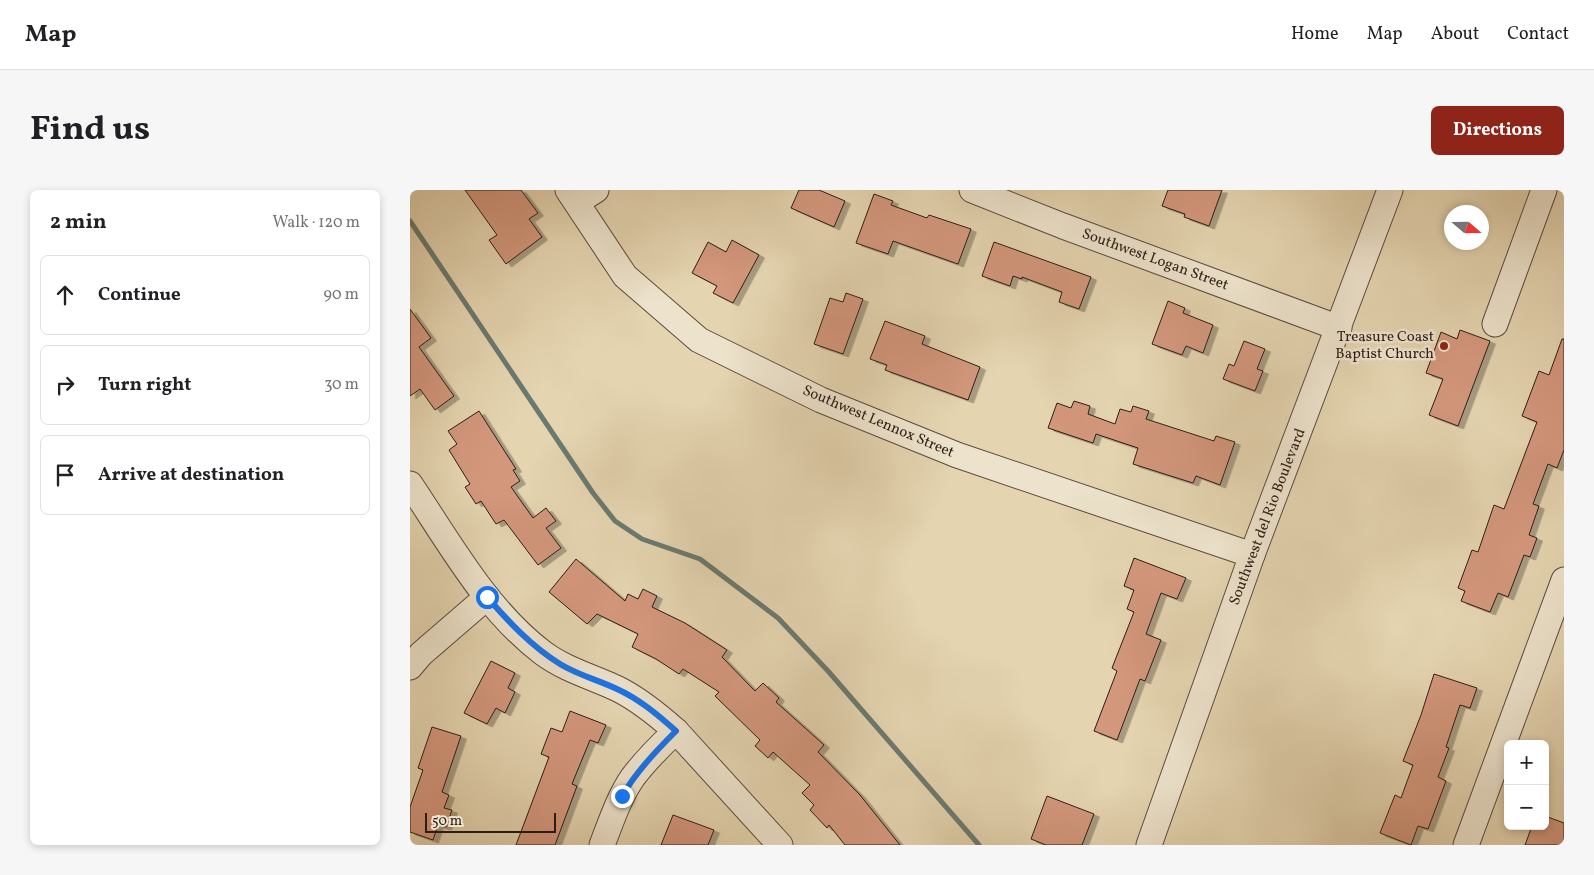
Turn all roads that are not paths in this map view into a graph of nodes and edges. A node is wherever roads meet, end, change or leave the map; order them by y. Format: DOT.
graph roads {
  1 [pos="972,190"];
  2 [pos="1390,190"];
  3 [pos="1544,190"];
  4 [pos="580,194"];
  5 [pos="1495,324"];
  6 [pos="1339,328"];
  7 [pos="410,484"];
  8 [pos="1252,555"];
  9 [pos="1564,580"];
  10 [pos="487,597"];
  11 [pos="410,667"];
  12 [pos="676,731"];
  13 [pos="602,845"];
  14 [pos="780,845"];
  15 [pos="1149,845"];
  16 [pos="1466,845"];
  1 -- 6 [label="street, Southwest Logan Street"];
  2 -- 6 [label="street, Southwest del Rio Boulevard"];
  3 -- 5 [label="street"];
  4 -- 8 [label="street, Southwest Lennox Street"];
  6 -- 8 [label="street, Southwest del Rio Boulevard"];
  7 -- 10 [label="street"];
  8 -- 15 [label="street, Southwest del Rio Boulevard"];
  9 -- 16 [label="street"];
  10 -- 11 [label="street"];
  10 -- 12 [label="street"];
  12 -- 13 [label="street"];
  12 -- 14 [label="street"];
}
